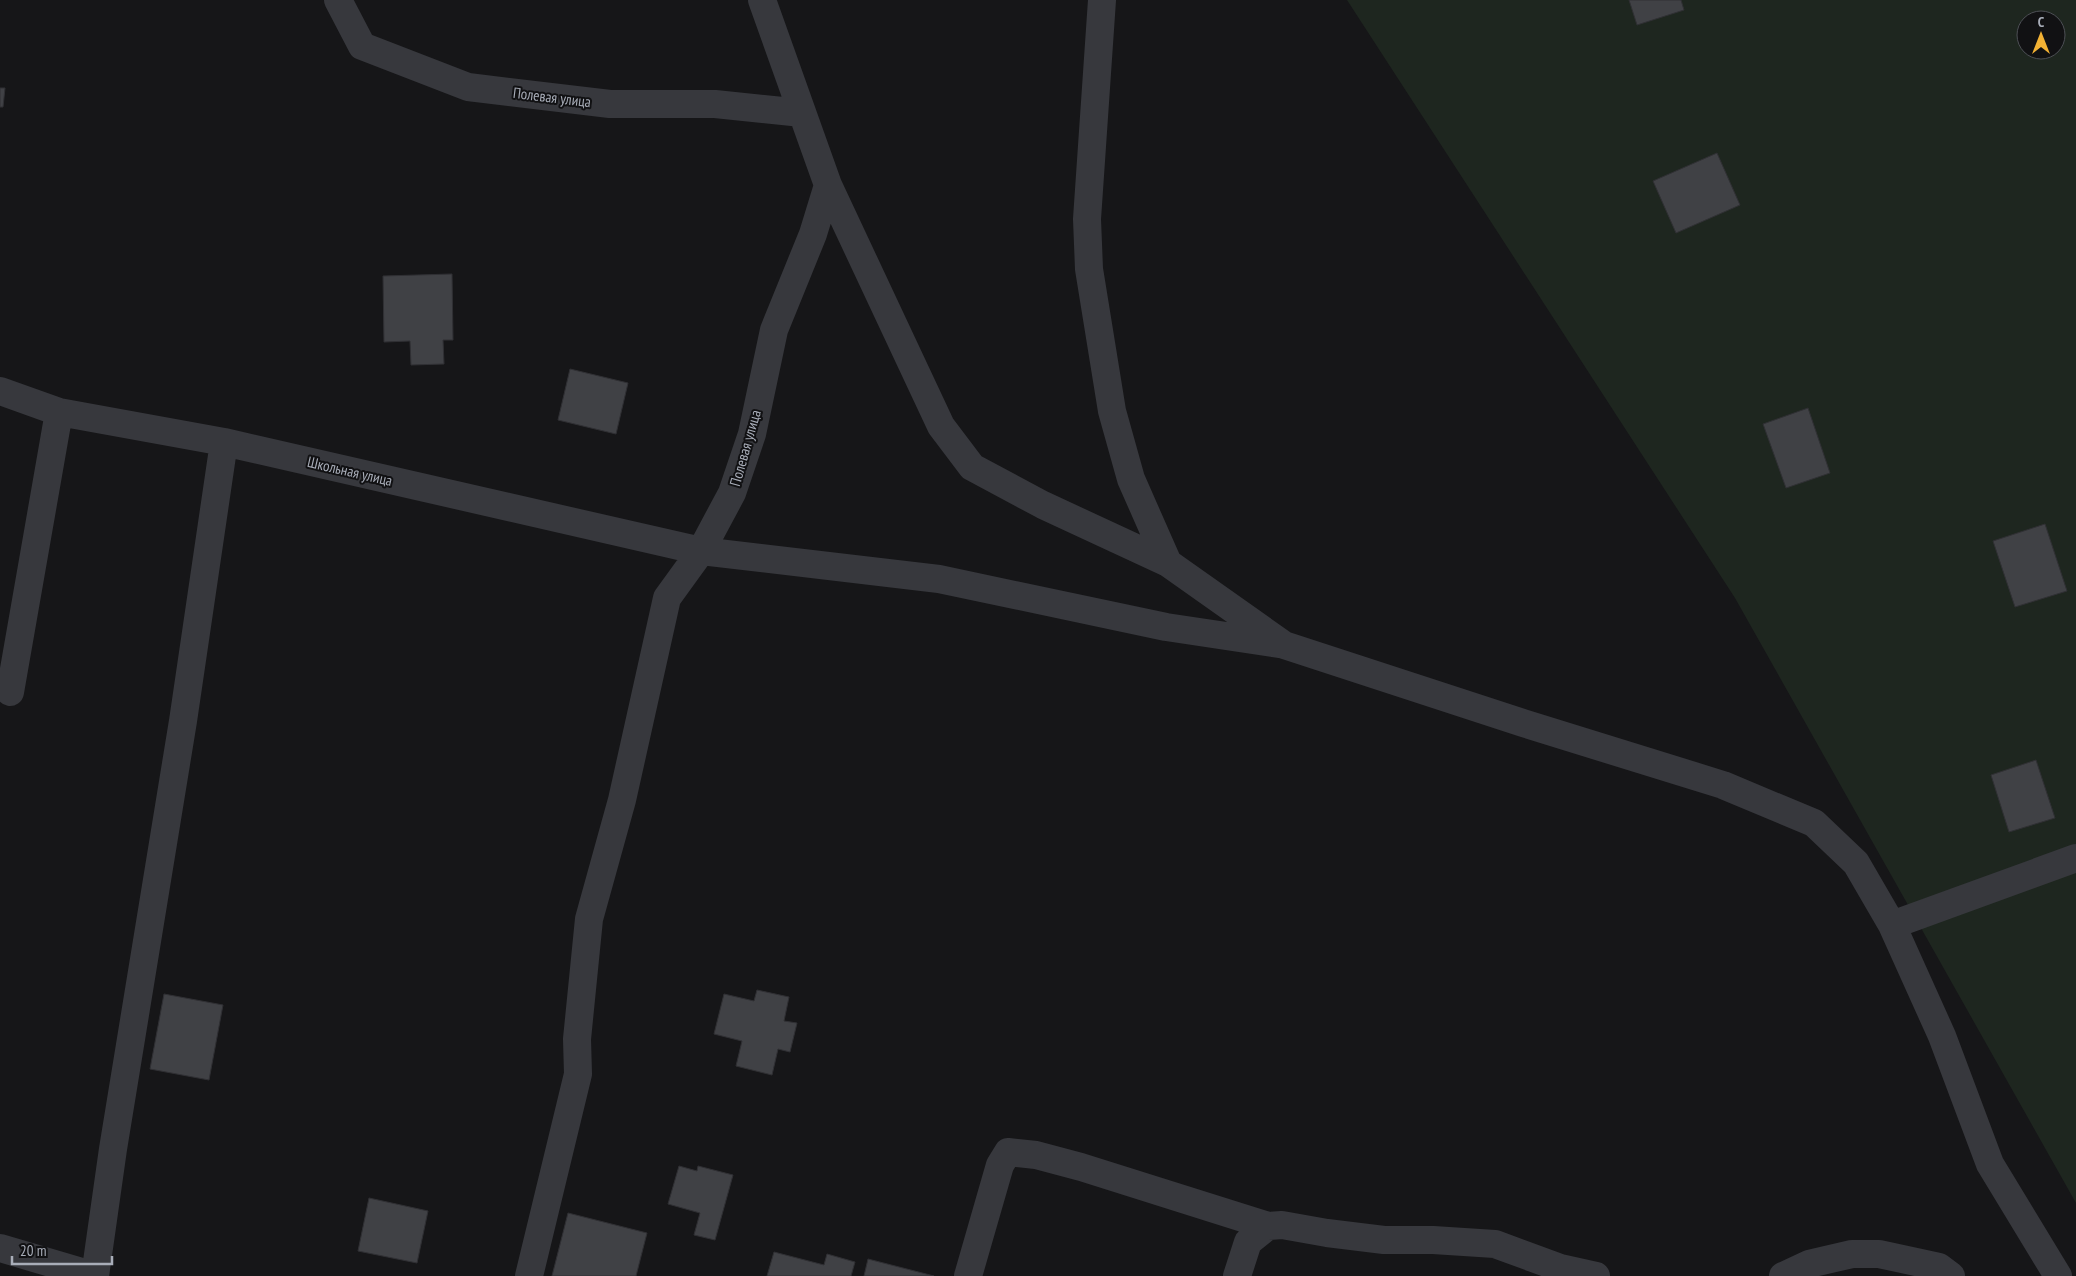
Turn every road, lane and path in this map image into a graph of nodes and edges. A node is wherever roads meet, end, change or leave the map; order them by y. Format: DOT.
graph roads {
  1 [pos="338,0"];
  2 [pos="762,0"];
  3 [pos="1102,0"];
  4 [pos="802,113"];
  5 [pos="828,185"];
  6 [pos="0,391"];
  7 [pos="59,412"];
  8 [pos="224,442"];
  9 [pos="701,551"];
  10 [pos="1168,563"];
  11 [pos="1284,645"];
  12 [pos="10,692"];
  13 [pos="2076,858"];
  14 [pos="1892,926"];
  15 [pos="1268,1226"];
  16 [pos="0,1248"];
  17 [pos="95,1276"];
  18 [pos="529,1276"];
  19 [pos="968,1276"];
  20 [pos="1237,1276"];
  21 [pos="1596,1276"];
  22 [pos="1783,1276"];
  23 [pos="1951,1276"];
  24 [pos="2058,1276"];
  1 -- 4 [label="street, Полевая улица"];
  2 -- 4 [label="street"];
  3 -- 10 [label="street"];
  4 -- 5 [label="street"];
  5 -- 9 [label="street, Полевая улица"];
  5 -- 10 [label="street"];
  6 -- 7 [label="street, Школьная улица"];
  7 -- 8 [label="street, Школьная улица"];
  7 -- 12 [label="street"];
  8 -- 9 [label="street, Школьная улица"];
  8 -- 17 [label="street"];
  9 -- 11 [label="street, Школьная улица"];
  9 -- 18 [label="street, Полевая улица"];
  10 -- 11 [label="street"];
  11 -- 14 [label="street"];
  13 -- 14 [label="street"];
  14 -- 24 [label="street"];
  15 -- 19 [label="street"];
  15 -- 20 [label="street"];
  15 -- 21 [label="street"];
  16 -- 17 [label="street"];
  22 -- 23 [label="street"];
}
